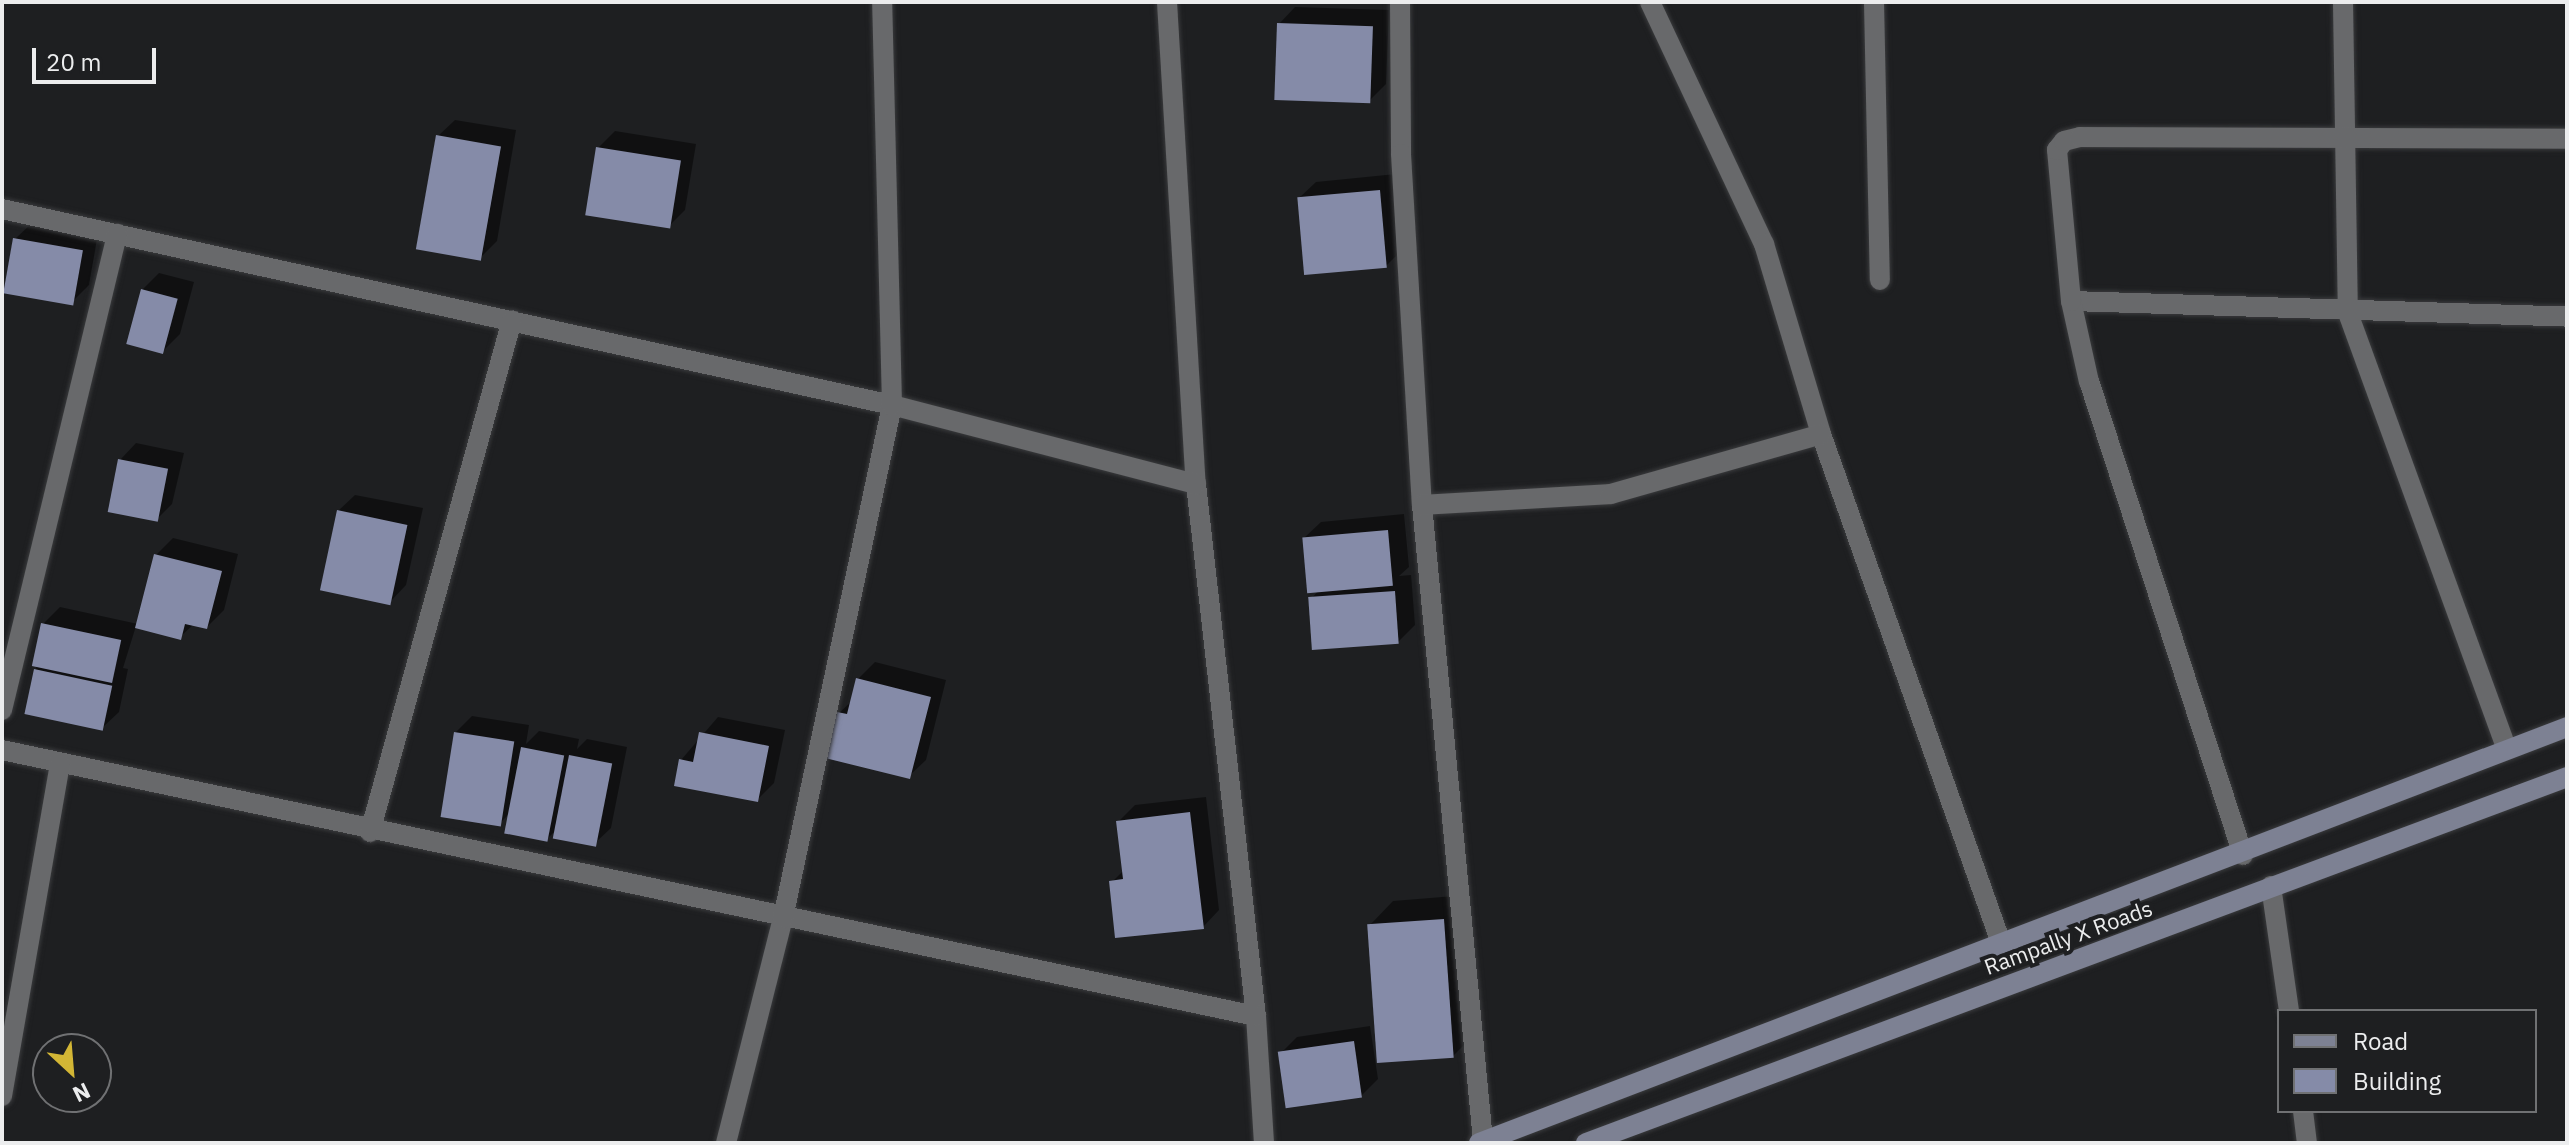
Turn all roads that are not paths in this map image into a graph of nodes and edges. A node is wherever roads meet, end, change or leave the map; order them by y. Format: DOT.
graph roads {
  1 [pos="882,2"];
  2 [pos="1167,2"];
  3 [pos="1400,2"];
  4 [pos="1650,2"];
  5 [pos="1874,2"];
  6 [pos="2343,2"];
  7 [pos="2567,139"];
  8 [pos="2345,140"];
  9 [pos="2,209"];
  10 [pos="117,234"];
  11 [pos="1880,280"];
  12 [pos="2071,301"];
  13 [pos="2348,313"];
  14 [pos="2567,317"];
  15 [pos="512,320"];
  16 [pos="892,405"];
  17 [pos="1821,434"];
  18 [pos="1196,484"];
  19 [pos="1422,505"];
  20 [pos="2,710"];
  21 [pos="2567,727"];
  22 [pos="2507,749"];
  23 [pos="2,750"];
  24 [pos="60,763"];
  25 [pos="2567,777"];
  26 [pos="370,832"];
  27 [pos="2243,855"];
  28 [pos="2271,886"];
  29 [pos="783,918"];
  30 [pos="2001,943"];
  31 [pos="2289,1009"];
  32 [pos="1256,1016"];
  33 [pos="2,1096"];
  34 [pos="2303,1113"];
  35 [pos="1481,1142"];
  36 [pos="726,1143"];
  37 [pos="1264,1143"];
  38 [pos="1586,1143"];
  39 [pos="2307,1143"];
  1 -- 16 [label="street"];
  2 -- 18 [label="street"];
  3 -- 19 [label="street"];
  4 -- 17 [label="street"];
  5 -- 11 [label="street"];
  6 -- 8 [label="street"];
  7 -- 8 [label="street"];
  8 -- 12 [label="street"];
  8 -- 13 [label="street"];
  9 -- 10 [label="street"];
  10 -- 15 [label="street"];
  10 -- 20 [label="street"];
  12 -- 13 [label="street"];
  12 -- 27 [label="street"];
  13 -- 14 [label="street"];
  13 -- 22 [label="street"];
  15 -- 16 [label="street"];
  15 -- 26 [label="street"];
  16 -- 18 [label="street"];
  16 -- 29 [label="street"];
  17 -- 19 [label="street"];
  17 -- 30 [label="street"];
  18 -- 32 [label="street"];
  19 -- 35 [label="street"];
  21 -- 22 [label="main road"];
  22 -- 27 [label="main road"];
  23 -- 24 [label="street"];
  24 -- 26 [label="street"];
  24 -- 33 [label="street"];
  25 -- 28 [label="main road, Rampally X Roads"];
  26 -- 29 [label="street"];
  27 -- 30 [label="main road"];
  28 -- 31 [label="street"];
  28 -- 38 [label="main road, Rampally X Roads"];
  29 -- 32 [label="street"];
  29 -- 36 [label="street"];
  30 -- 35 [label="main road"];
  32 -- 37 [label="street"];
  34 -- 39 [label="street"];
}
